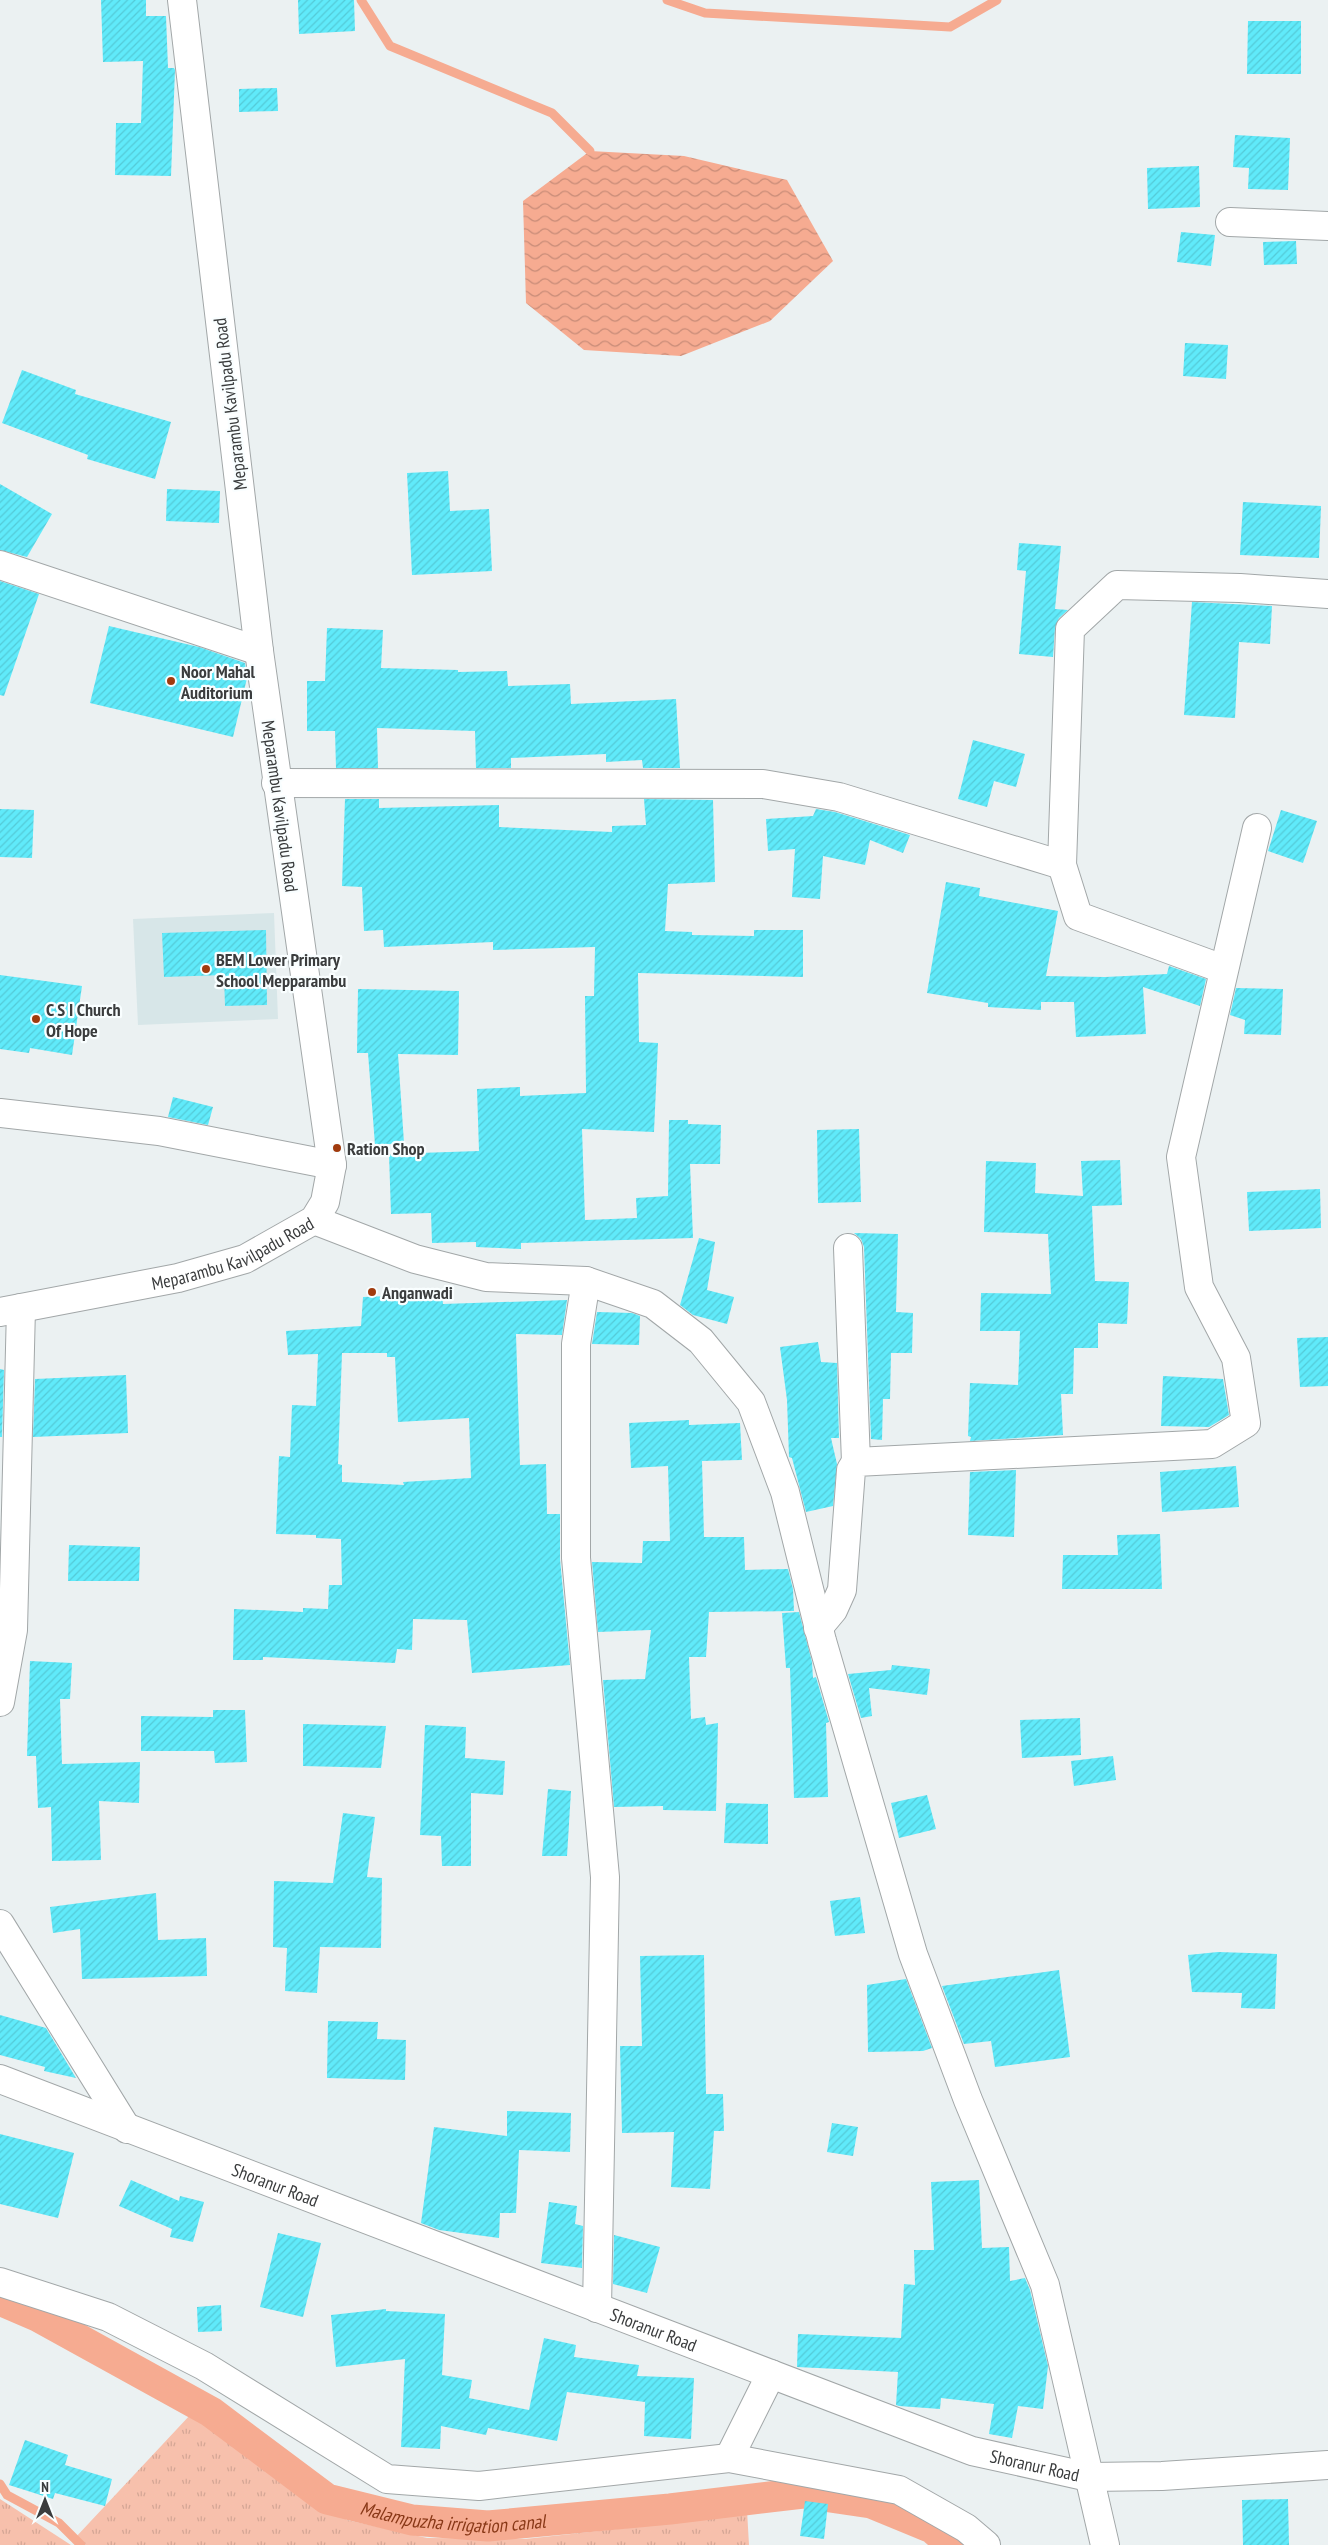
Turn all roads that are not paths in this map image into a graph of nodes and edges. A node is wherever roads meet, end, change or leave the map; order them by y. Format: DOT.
graph roads {
  1 [pos="182,0"];
  2 [pos="1230,222"];
  3 [pos="1328,226"];
  4 [pos="0,565"];
  5 [pos="1328,594"];
  6 [pos="259,651"];
  7 [pos="276,783"];
  8 [pos="1257,828"];
  9 [pos="1062,865"];
  10 [pos="1223,969"];
  11 [pos="0,1113"];
  12 [pos="332,1165"];
  13 [pos="314,1220"];
  14 [pos="848,1248"];
  15 [pos="586,1281"];
  16 [pos="11,1310"];
  17 [pos="856,1462"];
  18 [pos="818,1628"];
  19 [pos="0,1702"];
  20 [pos="0,1924"];
  21 [pos="0,2079"];
  22 [pos="127,2129"];
  23 [pos="0,2282"];
  24 [pos="598,2308"];
  25 [pos="771,2374"];
  26 [pos="729,2458"];
  27 [pos="1328,2465"];
  28 [pos="1089,2477"];
  29 [pos="986,2545"];
  30 [pos="1105,2545"];
  1 -- 6 [label="street, Meparambu Kavilpadu Road"];
  2 -- 3 [label="street"];
  4 -- 6 [label="street"];
  5 -- 9 [label="street"];
  6 -- 7 [label="street, Meparambu Kavilpadu Road"];
  7 -- 9 [label="street"];
  7 -- 12 [label="street, Meparambu Kavilpadu Road"];
  8 -- 10 [label="street"];
  9 -- 10 [label="street"];
  10 -- 17 [label="street"];
  11 -- 12 [label="street"];
  12 -- 13 [label="street, Meparambu Kavilpadu Road"];
  13 -- 15 [label="street"];
  13 -- 16 [label="street, Meparambu Kavilpadu Road"];
  14 -- 17 [label="street"];
  15 -- 18 [label="street"];
  15 -- 24 [label="street"];
  16 -- 19 [label="street"];
  17 -- 18 [label="street"];
  18 -- 28 [label="street"];
  20 -- 22 [label="street"];
  21 -- 22 [label="street, Shoranur Road"];
  22 -- 24 [label="street, Shoranur Road"];
  23 -- 26 [label="street"];
  24 -- 25 [label="street, Shoranur Road"];
  25 -- 26 [label="street"];
  25 -- 28 [label="street, Shoranur Road"];
  26 -- 29 [label="street"];
  27 -- 28 [label="street, Shoranur Road"];
  28 -- 30 [label="street"];
}
